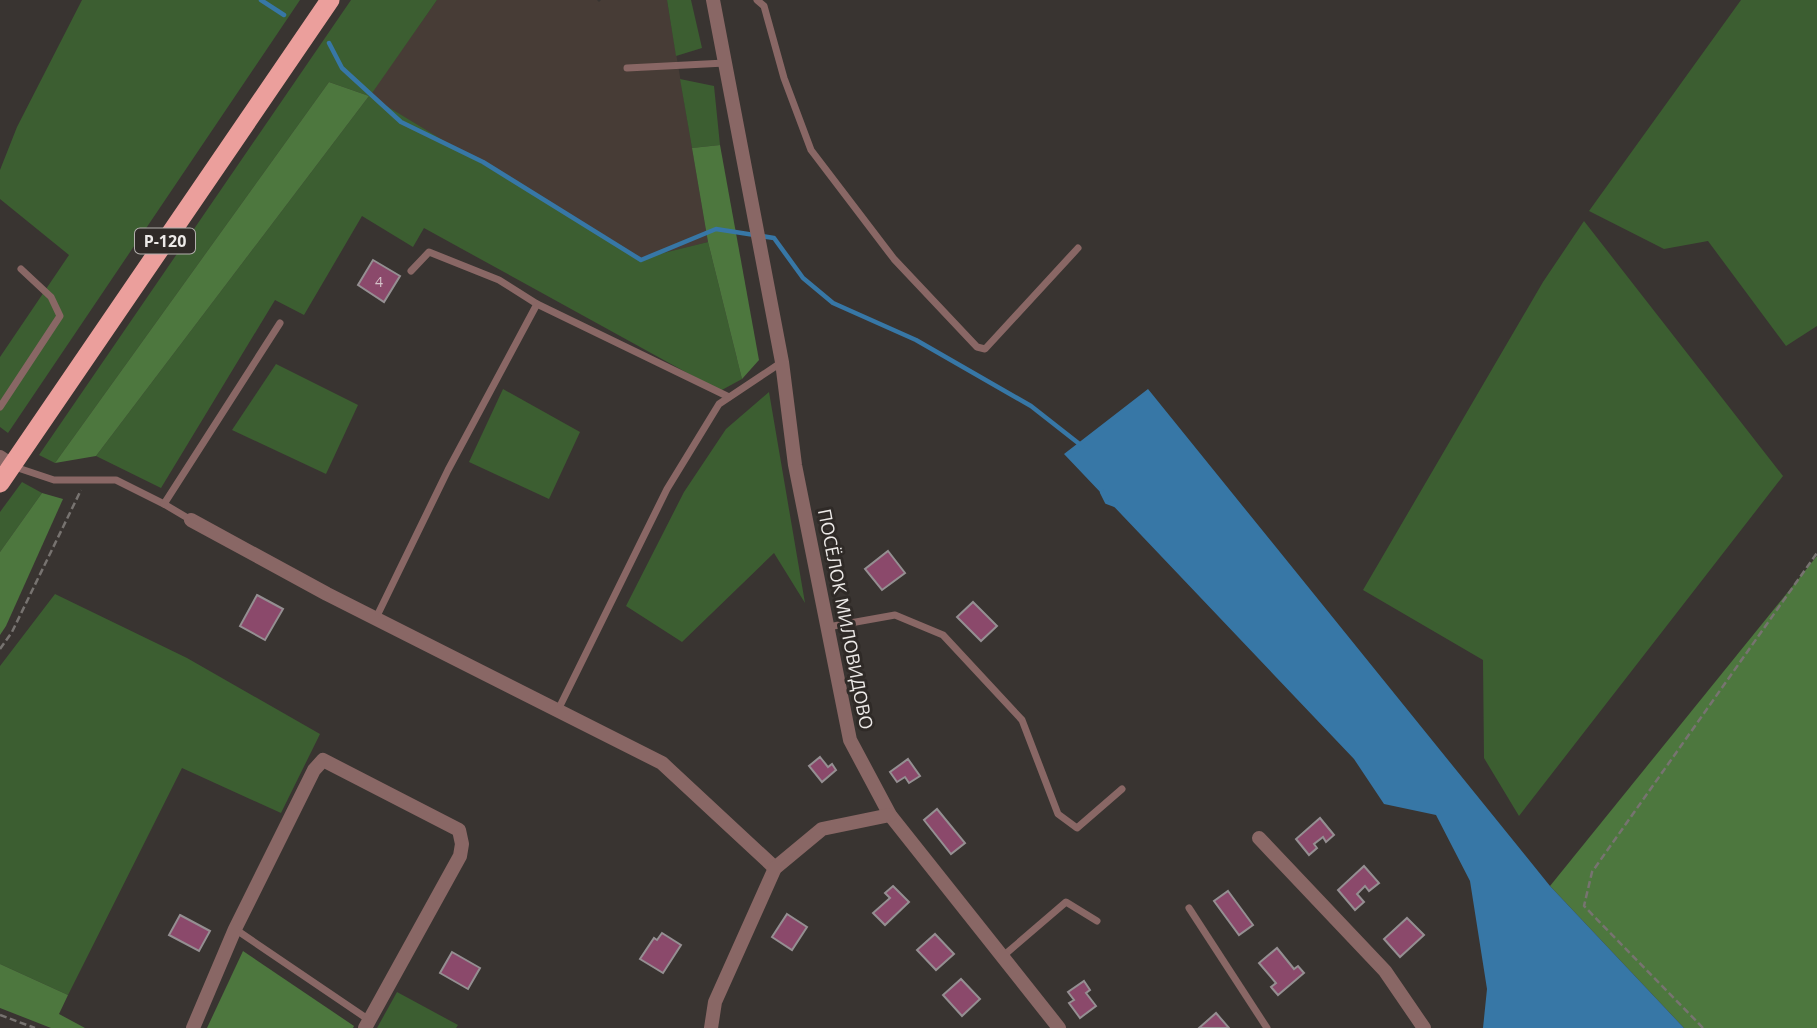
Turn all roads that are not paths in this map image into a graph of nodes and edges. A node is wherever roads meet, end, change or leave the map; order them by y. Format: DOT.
graph roads {
  1 [pos="330,0"];
  2 [pos="757,0"];
  3 [pos="715,2"];
  4 [pos="725,63"];
  5 [pos="627,68"];
  6 [pos="1079,248"];
  7 [pos="21,269"];
  8 [pos="411,271"];
  9 [pos="537,304"];
  10 [pos="280,323"];
  11 [pos="782,362"];
  12 [pos="729,397"];
  13 [pos="0,407"];
  14 [pos="6,461"];
  15 [pos="0,483"];
  16 [pos="164,504"];
  17 [pos="191,520"];
  18 [pos="376,618"];
  19 [pos="828,628"];
  20 [pos="558,710"];
  21 [pos="1122,789"];
  22 [pos="890,815"];
  23 [pos="1259,838"];
  24 [pos="775,868"];
  25 [pos="1189,908"];
  26 [pos="1097,921"];
  27 [pos="235,929"];
  28 [pos="1002,958"];
  29 [pos="367,1024"];
  30 [pos="193,1028"];
  31 [pos="711,1028"];
  32 [pos="1059,1028"];
  33 [pos="1267,1028"];
  34 [pos="1424,1028"];
  1 -- 14 [label="highway, Р-120"];
  2 -- 6 [label="lane"];
  3 -- 4 [label="street, ПОСЁЛОК МИЛОВИДОВО"];
  4 -- 5 [label="lane"];
  4 -- 11 [label="street, ПОСЁЛОК МИЛОВИДОВО"];
  7 -- 13 [label="lane"];
  8 -- 9 [label="lane"];
  9 -- 12 [label="lane"];
  9 -- 18 [label="lane"];
  10 -- 16 [label="lane"];
  11 -- 12 [label="lane"];
  11 -- 19 [label="street, ПОСЁЛОК МИЛОВИДОВО"];
  12 -- 20 [label="lane"];
  14 -- 15 [label="highway, Р-120"];
  14 -- 16 [label="lane"];
  16 -- 17 [label="lane"];
  17 -- 18 [label="street"];
  18 -- 20 [label="street"];
  19 -- 21 [label="lane"];
  19 -- 22 [label="street, ПОСЁЛОК МИЛОВИДОВО"];
  20 -- 24 [label="street"];
  22 -- 24 [label="street"];
  22 -- 28 [label="street, ПОСЁЛОК МИЛОВИДОВО"];
  23 -- 34 [label="street"];
  24 -- 31 [label="street"];
  25 -- 33 [label="lane"];
  26 -- 28 [label="lane"];
  27 -- 29 [label="lane"];
  27 -- 29 [label="street"];
  27 -- 30 [label="street"];
  28 -- 32 [label="street, ПОСЁЛОК МИЛОВИДОВО"];
}
